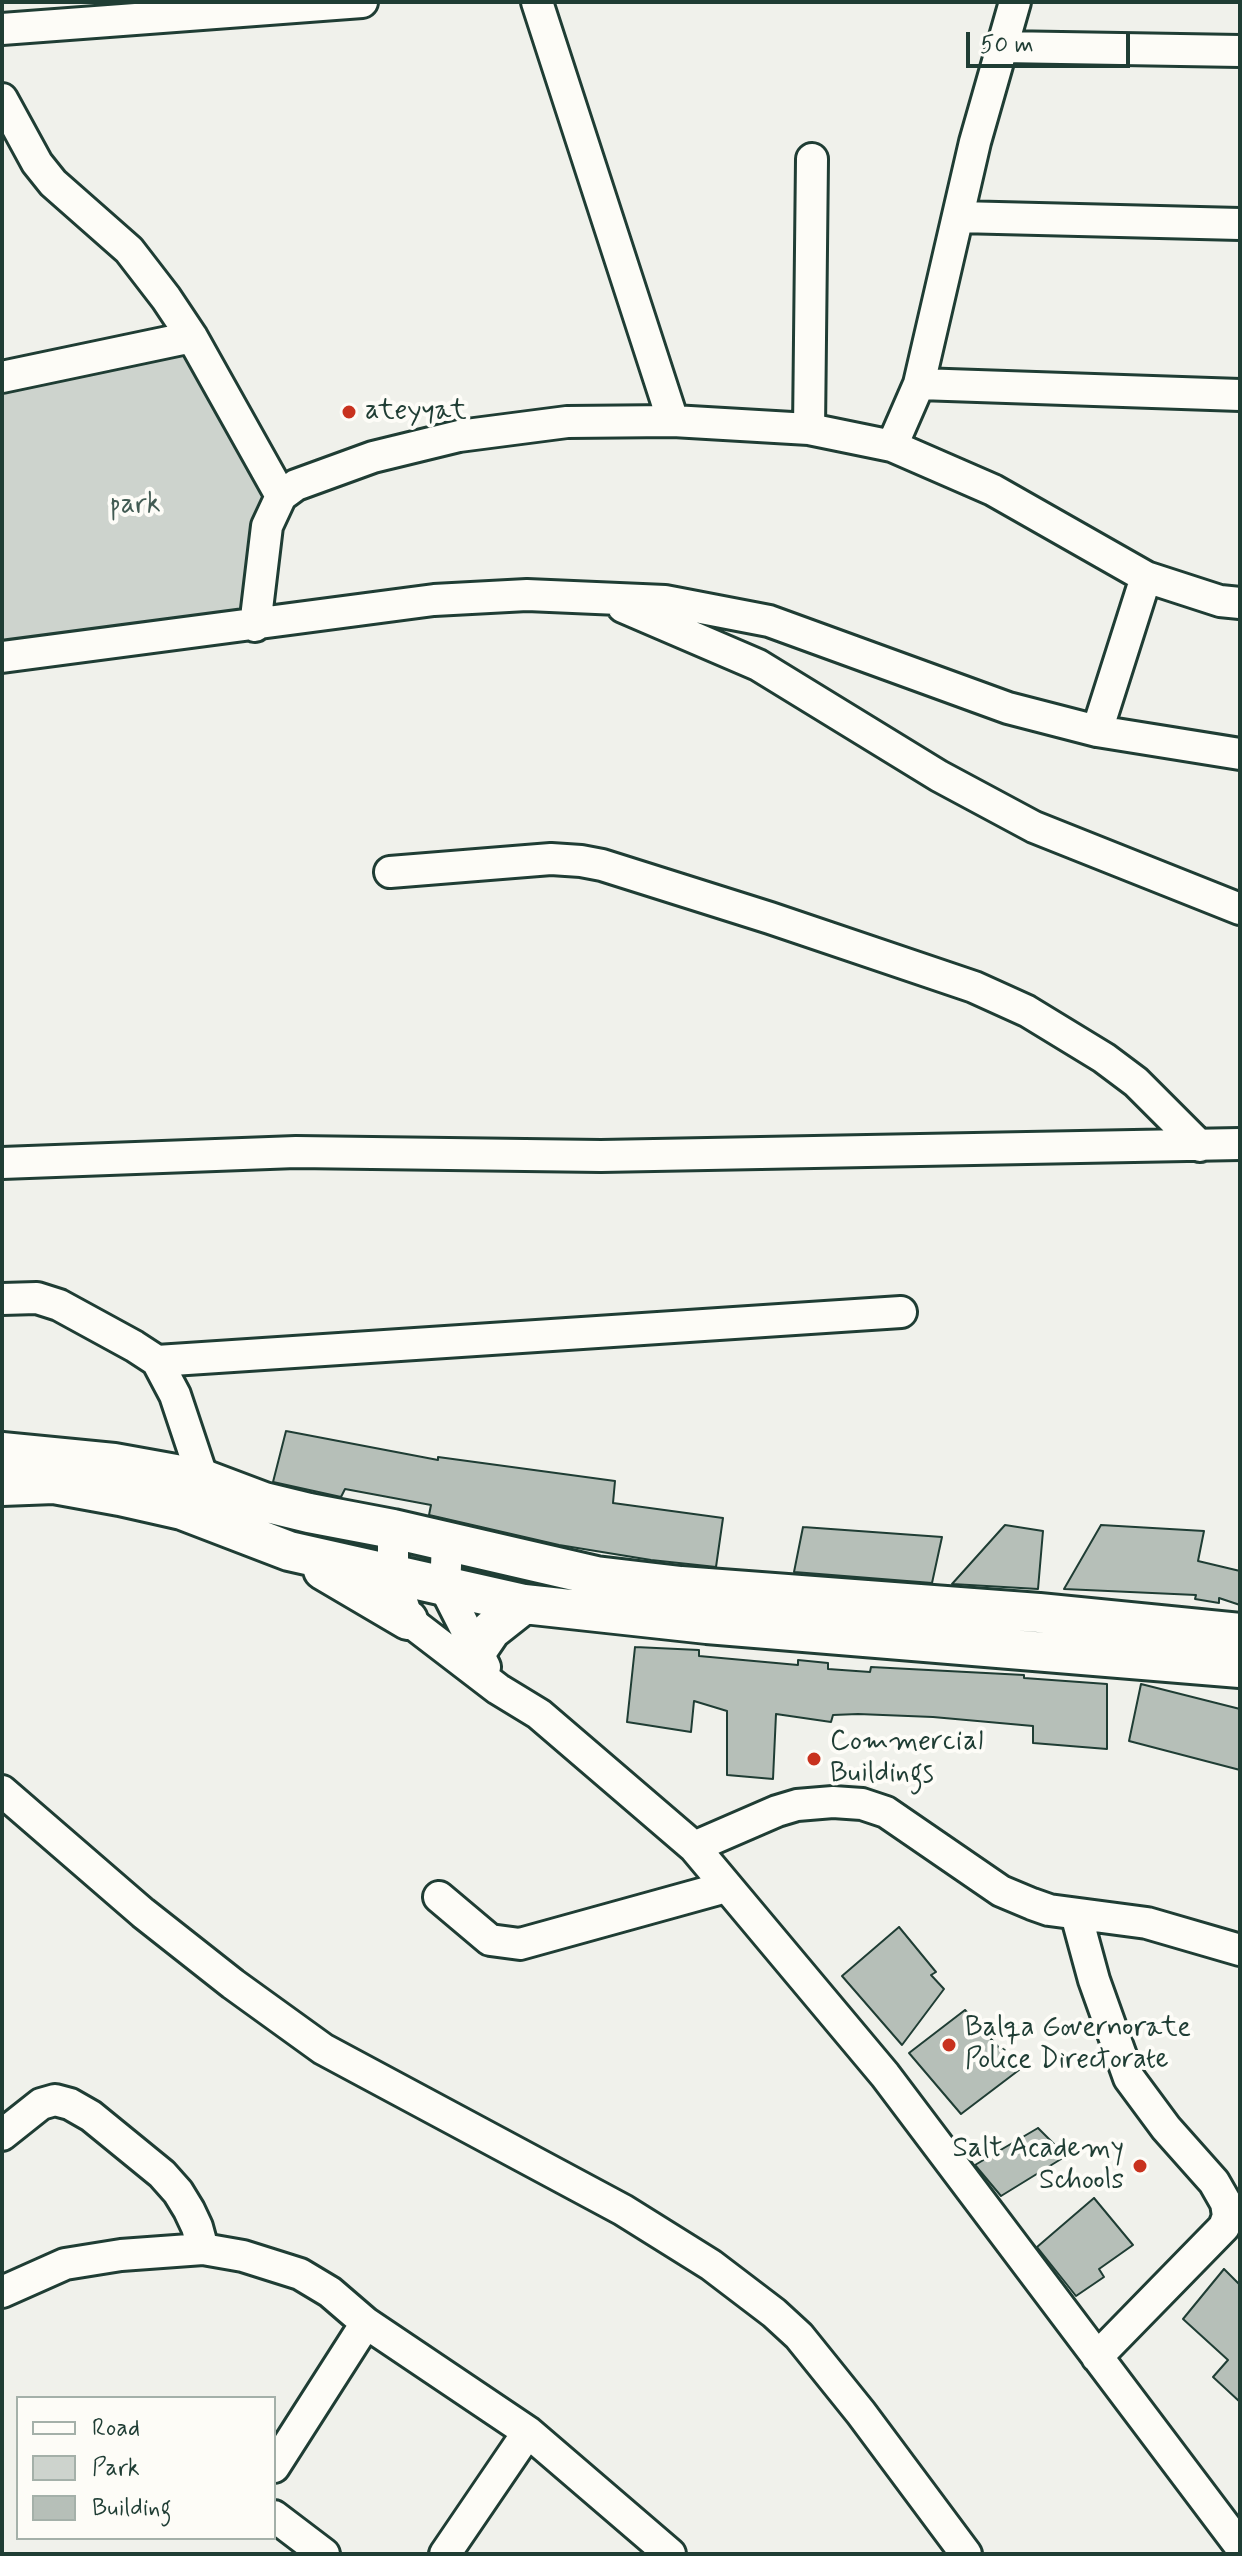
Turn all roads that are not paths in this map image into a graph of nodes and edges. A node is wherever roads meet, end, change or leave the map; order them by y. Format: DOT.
graph roads {
  1 [pos="362,2"];
  2 [pos="537,2"];
  3 [pos="1015,2"];
  4 [pos="2,29"];
  5 [pos="1002,47"];
  6 [pos="1240,51"];
  7 [pos="2,99"];
  8 [pos="812,159"];
  9 [pos="958,217"];
  10 [pos="1240,224"];
  11 [pos="192,337"];
  12 [pos="2,377"];
  13 [pos="919,384"];
  14 [pos="1240,395"];
  15 [pos="673,421"];
  16 [pos="809,429"];
  17 [pos="892,446"];
  18 [pos="281,496"];
  19 [pos="1146,577"];
  20 [pos="606,600"];
  21 [pos="1240,603"];
  22 [pos="255,626"];
  23 [pos="2,657"];
  24 [pos="1097,731"];
  25 [pos="1240,754"];
  26 [pos="390,872"];
  27 [pos="1240,909"];
  28 [pos="1240,1144"];
  29 [pos="1200,1146"];
  30 [pos="2,1163"];
  31 [pos="2,1299"];
  32 [pos="901,1312"];
  33 [pos="157,1361"];
  34 [pos="2,1452"];
  35 [pos="203,1479"];
  36 [pos="2,1486"];
  37 [pos="393,1529"];
  38 [pos="447,1543"];
  39 [pos="289,1551"];
  40 [pos="393,1574"];
  41 [pos="445,1588"];
  42 [pos="524,1604"];
  43 [pos="408,1620"];
  44 [pos="1240,1633"];
  45 [pos="476,1652"];
  46 [pos="1240,1668"];
  47 [pos="498,1689"];
  48 [pos="2,1791"];
  49 [pos="694,1847"];
  50 [pos="726,1887"];
  51 [pos="439,1897"];
  52 [pos="1076,1914"];
  53 [pos="1240,1950"];
  54 [pos="2,2135"];
  55 [pos="203,2249"];
  56 [pos="2,2292"];
  57 [pos="366,2323"];
  58 [pos="1097,2357"];
  59 [pos="528,2432"];
  60 [pos="276,2464"];
  61 [pos="276,2518"];
  62 [pos="1240,2546"];
  63 [pos="664,2552"];
  64 [pos="324,2554"];
  65 [pos="445,2554"];
  66 [pos="966,2554"];
  1 -- 4 [label="street"];
  2 -- 15 [label="street"];
  3 -- 5 [label="street"];
  5 -- 6 [label="street"];
  5 -- 9 [label="street"];
  7 -- 11 [label="street"];
  8 -- 16 [label="street"];
  9 -- 10 [label="street"];
  9 -- 13 [label="street"];
  11 -- 12 [label="street"];
  11 -- 18 [label="street"];
  13 -- 14 [label="street"];
  13 -- 17 [label="street"];
  15 -- 16 [label="street"];
  15 -- 18 [label="street"];
  16 -- 17 [label="street"];
  17 -- 19 [label="street"];
  18 -- 22 [label="street"];
  19 -- 21 [label="street"];
  19 -- 24 [label="street"];
  20 -- 22 [label="street"];
  20 -- 24 [label="street"];
  20 -- 27 [label="street"];
  22 -- 23 [label="street"];
  24 -- 25 [label="street"];
  26 -- 29 [label="street"];
  28 -- 29 [label="street"];
  29 -- 30 [label="street"];
  31 -- 33 [label="street"];
  32 -- 33 [label="street"];
  33 -- 35 [label="street"];
  34 -- 35 [label="main road"];
  35 -- 37 [label="main road"];
  36 -- 39 [label="main road"];
  37 -- 38 [label="main road"];
  37 -- 40 [label="street"];
  38 -- 41 [label="street"];
  38 -- 44 [label="main road"];
  39 -- 40 [label="main road"];
  39 -- 43 [label="main road"];
  40 -- 41 [label="main road"];
  40 -- 43 [label="street"];
  41 -- 42 [label="main road"];
  41 -- 45 [label="street"];
  42 -- 45 [label="main road"];
  42 -- 46 [label="main road"];
  43 -- 47 [label="street"];
  45 -- 47 [label="street"];
  47 -- 49 [label="street"];
  48 -- 66 [label="street"];
  49 -- 50 [label="street"];
  49 -- 52 [label="street"];
  50 -- 51 [label="street"];
  50 -- 58 [label="street"];
  52 -- 53 [label="street"];
  52 -- 58 [label="street"];
  54 -- 55 [label="street"];
  55 -- 56 [label="street"];
  55 -- 57 [label="street"];
  57 -- 59 [label="street"];
  57 -- 60 [label="street"];
  58 -- 62 [label="street"];
  59 -- 63 [label="street"];
  59 -- 65 [label="street"];
  61 -- 64 [label="street"];
}
